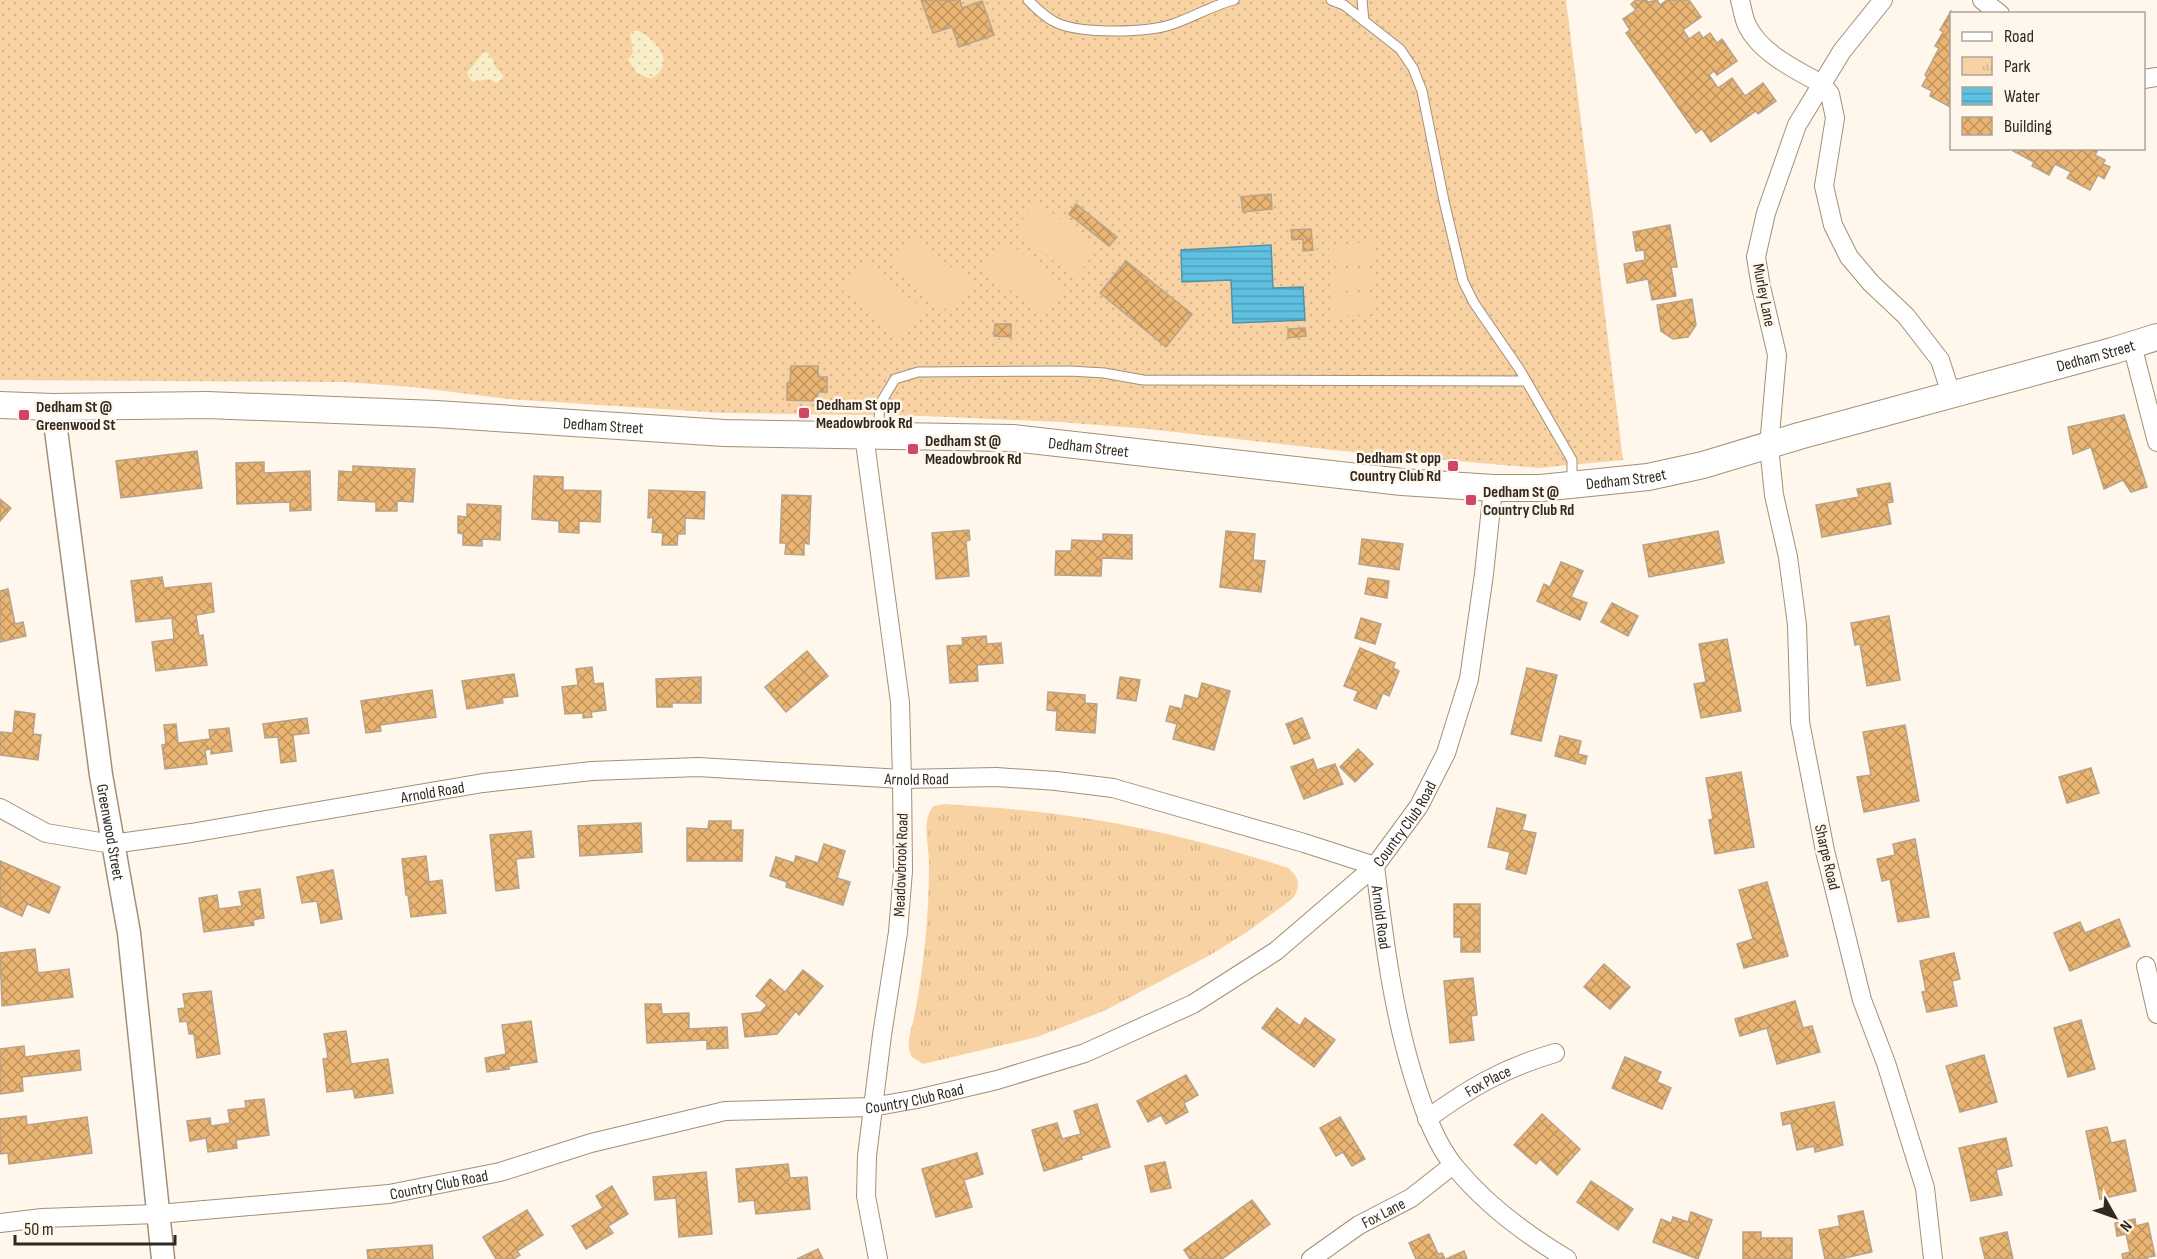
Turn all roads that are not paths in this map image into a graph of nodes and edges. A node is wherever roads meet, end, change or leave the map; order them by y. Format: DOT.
graph roads {
  1 [pos="1028,0"];
  2 [pos="1234,0"];
  3 [pos="1331,0"];
  4 [pos="1362,0"];
  5 [pos="1740,0"];
  6 [pos="1883,0"];
  7 [pos="1982,0"];
  8 [pos="1997,12"];
  9 [pos="1364,21"];
  10 [pos="1822,84"];
  11 [pos="2157,337"];
  12 [pos="2132,345"];
  13 [pos="1525,381"];
  14 [pos="1951,394"];
  15 [pos="0,405"];
  16 [pos="53,407"];
  17 [pos="871,435"];
  18 [pos="2157,442"];
  19 [pos="1770,446"];
  20 [pos="1572,485"];
  21 [pos="1492,488"];
  22 [pos="902,779"];
  23 [pos="0,808"];
  24 [pos="112,844"];
  25 [pos="1375,866"];
  26 [pos="2146,966"];
  27 [pos="2157,1014"];
  28 [pos="1555,1053"];
  29 [pos="872,1107"];
  30 [pos="1427,1119"];
  31 [pos="1453,1165"];
  32 [pos="158,1214"];
  33 [pos="0,1223"];
  34 [pos="163,1259"];
  35 [pos="878,1259"];
  36 [pos="1311,1259"];
  37 [pos="1567,1259"];
  38 [pos="1933,1259"];
  1 -- 2 [label="lane"];
  3 -- 9 [label="lane"];
  4 -- 9 [label="lane"];
  5 -- 10 [label="street"];
  6 -- 10 [label="street, Murley Lane"];
  7 -- 8 [label="street"];
  9 -- 13 [label="lane"];
  10 -- 14 [label="street"];
  10 -- 19 [label="street, Murley Lane"];
  11 -- 12 [label="main road, Dedham Street"];
  12 -- 14 [label="main road, Dedham Street"];
  12 -- 18 [label="street"];
  13 -- 17 [label="lane"];
  13 -- 20 [label="lane"];
  14 -- 19 [label="main road, Dedham Street"];
  15 -- 16 [label="main road, Dedham Street"];
  16 -- 17 [label="main road, Dedham Street"];
  16 -- 24 [label="street, Greenwood Street"];
  17 -- 21 [label="main road, Dedham Street"];
  17 -- 22 [label="street, Meadowbrook Road"];
  19 -- 20 [label="main road, Dedham Street"];
  19 -- 38 [label="street, Sharpe Road"];
  20 -- 21 [label="main road, Dedham Street"];
  21 -- 25 [label="street, Country Club Road"];
  22 -- 24 [label="street, Arnold Road"];
  22 -- 25 [label="street, Arnold Road"];
  22 -- 29 [label="street, Meadowbrook Road"];
  23 -- 24 [label="street, Arnold Road"];
  24 -- 32 [label="street, Greenwood Street"];
  25 -- 29 [label="street, Country Club Road"];
  25 -- 30 [label="street, Arnold Road"];
  26 -- 27 [label="street"];
  28 -- 30 [label="street, Fox Place"];
  29 -- 32 [label="street, Country Club Road"];
  29 -- 35 [label="street, Meadowbrook Road"];
  30 -- 31 [label="street, Arnold Road"];
  31 -- 36 [label="street, Fox Lane"];
  31 -- 37 [label="street, Arnold Road"];
  32 -- 33 [label="street, Country Club Road"];
  32 -- 34 [label="street, Greenwood Street"];
}
